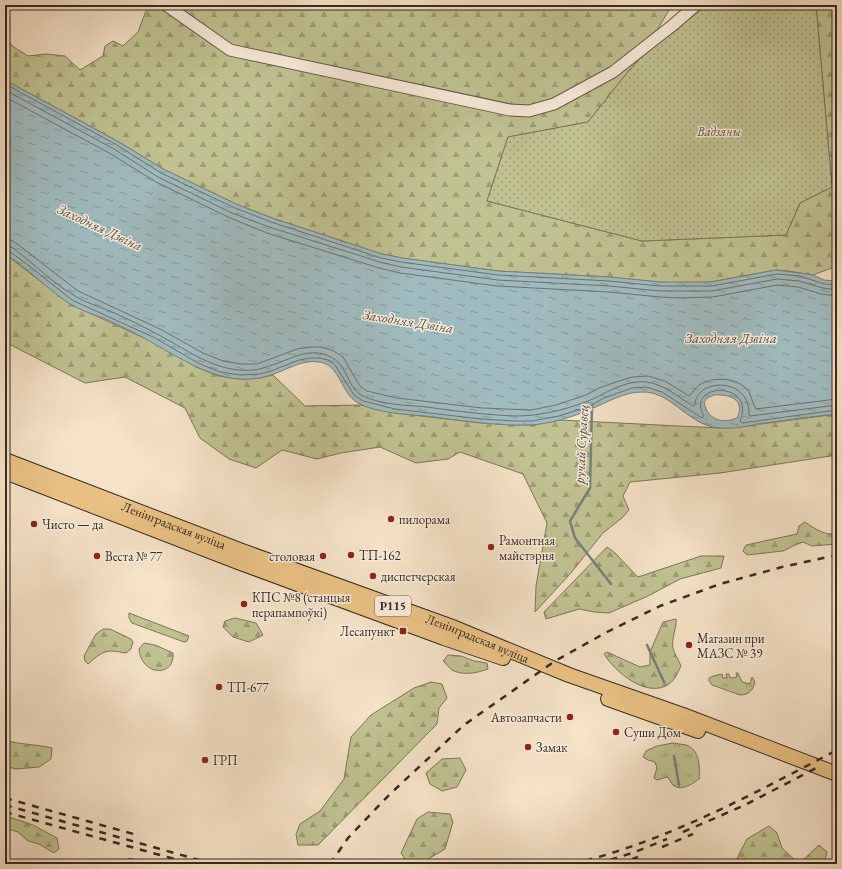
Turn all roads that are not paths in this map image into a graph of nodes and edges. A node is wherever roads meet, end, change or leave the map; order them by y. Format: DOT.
graph roads {
  1 [pos="166,5"];
  2 [pos="696,5"];
  3 [pos="5,460"];
  4 [pos="5,472"];
  5 [pos="837,774"];
  6 [pos="837,782"];
  1 -- 2 [label="street"];
  3 -- 5 [label="main road, Ленінградская вуліца / Р115"];
  4 -- 6 [label="main road, Ленінградская вуліца / Р115"];
}
